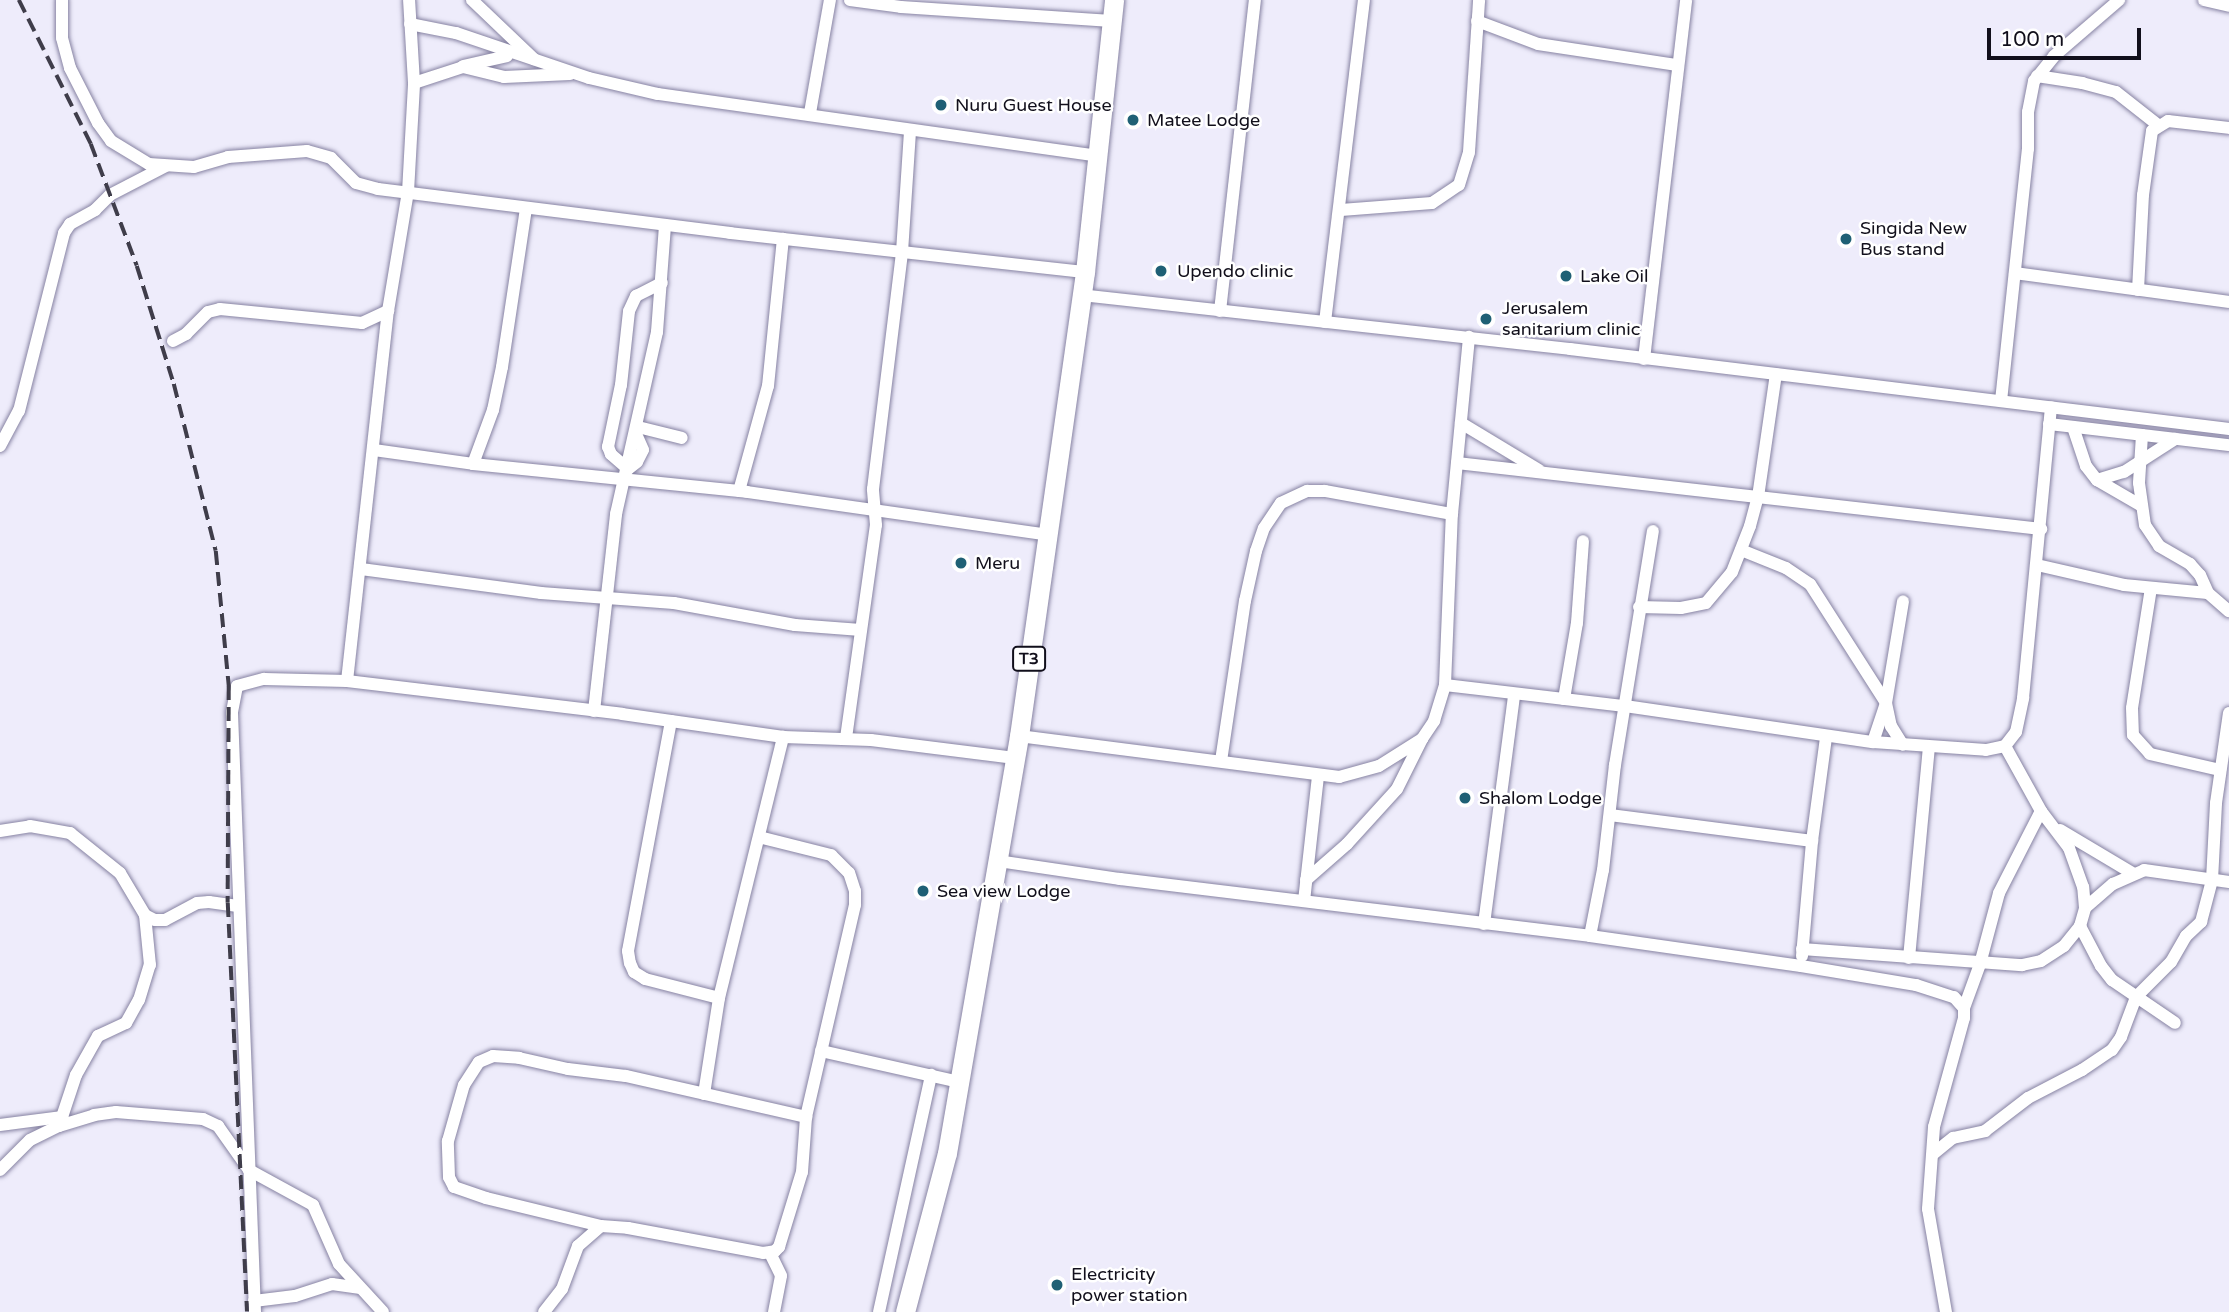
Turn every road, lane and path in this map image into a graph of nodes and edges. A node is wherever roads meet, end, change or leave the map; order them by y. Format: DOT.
graph roads {
  1 [pos="62,0"];
  2 [pos="409,0"];
  3 [pos="472,0"];
  4 [pos="830,0"];
  5 [pos="850,0"];
  6 [pos="1114,0"];
  7 [pos="1255,0"];
  8 [pos="1364,0"];
  9 [pos="1479,0"];
  10 [pos="1686,0"];
  11 [pos="2119,0"];
  12 [pos="2204,0"];
  13 [pos="2229,6"];
  14 [pos="1112,21"];
  15 [pos="1477,21"];
  16 [pos="410,24"];
  17 [pos="514,55"];
  18 [pos="534,59"];
  19 [pos="1677,65"];
  20 [pos="463,66"];
  21 [pos="574,73"];
  22 [pos="2037,76"];
  23 [pos="414,83"];
  24 [pos="810,113"];
  25 [pos="2158,125"];
  26 [pos="2229,128"];
  27 [pos="910,131"];
  28 [pos="1098,156"];
  29 [pos="166,166"];
  30 [pos="408,192"];
  31 [pos="526,209"];
  32 [pos="1341,210"];
  33 [pos="664,225"];
  34 [pos="783,239"];
  35 [pos="902,252"];
  36 [pos="1085,272"];
  37 [pos="2015,273"];
  38 [pos="662,282"];
  39 [pos="2138,290"];
  40 [pos="1081,295"];
  41 [pos="2229,302"];
  42 [pos="388,311"];
  43 [pos="1220,311"];
  44 [pos="1325,322"];
  45 [pos="1469,337"];
  46 [pos="173,341"];
  47 [pos="1644,359"];
  48 [pos="1776,374"];
  49 [pos="2001,401"];
  50 [pos="2050,407"];
  51 [pos="1461,423"];
  52 [pos="2049,424"];
  53 [pos="2073,426"];
  54 [pos="2229,429"];
  55 [pos="637,430"];
  56 [pos="2142,435"];
  57 [pos="682,438"];
  58 [pos="2175,439"];
  59 [pos="2229,445"];
  60 [pos="0,446"];
  61 [pos="374,450"];
  62 [pos="1457,463"];
  63 [pos="2139,463"];
  64 [pos="473,464"];
  65 [pos="1543,473"];
  66 [pos="627,474"];
  67 [pos="2097,480"];
  68 [pos="739,491"];
  69 [pos="1758,497"];
  70 [pos="2140,505"];
  71 [pos="876,510"];
  72 [pos="1452,514"];
  73 [pos="2041,529"];
  74 [pos="1653,531"];
  75 [pos="1048,536"];
  76 [pos="1583,541"];
  77 [pos="1741,550"];
  78 [pos="2037,565"];
  79 [pos="361,569"];
  80 [pos="2151,588"];
  81 [pos="2208,593"];
  82 [pos="607,598"];
  83 [pos="1903,601"];
  84 [pos="1639,607"];
  85 [pos="2229,611"];
  86 [pos="860,629"];
  87 [pos="347,681"];
  88 [pos="1445,685"];
  89 [pos="1514,695"];
  90 [pos="1564,699"];
  91 [pos="1886,703"];
  92 [pos="1625,706"];
  93 [pos="594,711"];
  94 [pos="2229,713"];
  95 [pos="671,721"];
  96 [pos="1019,736"];
  97 [pos="782,737"];
  98 [pos="1826,737"];
  99 [pos="846,738"];
  100 [pos="1422,739"];
  101 [pos="1873,742"];
  102 [pos="1903,745"];
  103 [pos="2005,746"];
  104 [pos="1929,747"];
  105 [pos="1015,758"];
  106 [pos="1221,761"];
  107 [pos="2220,771"];
  108 [pos="1318,776"];
  109 [pos="2041,811"];
  110 [pos="1610,815"];
  111 [pos="2054,826"];
  112 [pos="0,831"];
  113 [pos="759,837"];
  114 [pos="1812,841"];
  115 [pos="998,861"];
  116 [pos="2109,861"];
  117 [pos="2132,873"];
  118 [pos="1306,880"];
  119 [pos="2212,880"];
  120 [pos="2229,882"];
  121 [pos="2113,884"];
  122 [pos="1304,901"];
  123 [pos="239,906"];
  124 [pos="2085,908"];
  125 [pos="145,915"];
  126 [pos="165,920"];
  127 [pos="1484,924"];
  128 [pos="2080,926"];
  129 [pos="1590,936"];
  130 [pos="149,947"];
  131 [pos="1802,949"];
  132 [pos="1909,958"];
  133 [pos="1980,964"];
  134 [pos="1801,966"];
  135 [pos="2136,997"];
  136 [pos="719,998"];
  137 [pos="1964,1008"];
  138 [pos="2175,1023"];
  139 [pos="821,1051"];
  140 [pos="931,1075"];
  141 [pos="960,1082"];
  142 [pos="704,1094"];
  143 [pos="806,1117"];
  144 [pos="60,1122"];
  145 [pos="0,1125"];
  146 [pos="1933,1154"];
  147 [pos="0,1170"];
  148 [pos="249,1170"];
  149 [pos="601,1226"];
  150 [pos="769,1253"];
  151 [pos="360,1288"];
  152 [pos="255,1307"];
  153 [pos="383,1312"];
  154 [pos="544,1312"];
  155 [pos="774,1312"];
  156 [pos="879,1312"];
  157 [pos="905,1312"];
  158 [pos="1946,1312"];
  1 -- 29 [label="street"];
  2 -- 16 [label="street"];
  3 -- 18 [label="street"];
  4 -- 24 [label="street"];
  5 -- 14 [label="street"];
  6 -- 14 [label="highway, T3"];
  7 -- 43 [label="street"];
  8 -- 32 [label="street"];
  9 -- 15 [label="street"];
  10 -- 19 [label="street"];
  11 -- 22 [label="street"];
  12 -- 13 [label="street"];
  14 -- 28 [label="highway, T3"];
  15 -- 19 [label="street"];
  15 -- 32 [label="street"];
  16 -- 17 [label="street"];
  16 -- 23 [label="street"];
  17 -- 18 [label="street"];
  17 -- 20 [label="street"];
  18 -- 21 [label="street"];
  19 -- 47 [label="street"];
  20 -- 21 [label="street"];
  20 -- 23 [label="street"];
  21 -- 24 [label="street"];
  22 -- 25 [label="street"];
  22 -- 37 [label="street"];
  23 -- 30 [label="street"];
  24 -- 27 [label="street"];
  25 -- 26 [label="street"];
  25 -- 39 [label="street"];
  27 -- 28 [label="street"];
  27 -- 35 [label="street"];
  28 -- 36 [label="highway, T3"];
  29 -- 30 [label="street"];
  29 -- 60 [label="street"];
  30 -- 31 [label="street"];
  30 -- 42 [label="street"];
  31 -- 33 [label="street"];
  31 -- 64 [label="street"];
  32 -- 44 [label="street"];
  33 -- 34 [label="street"];
  33 -- 38 [label="street"];
  34 -- 35 [label="street"];
  34 -- 68 [label="street"];
  35 -- 36 [label="street"];
  35 -- 71 [label="street"];
  36 -- 40 [label="highway, T3"];
  37 -- 39 [label="street"];
  37 -- 49 [label="street"];
  38 -- 55 [label="street"];
  38 -- 66 [label="street"];
  39 -- 41 [label="street"];
  40 -- 43 [label="street"];
  40 -- 75 [label="highway, T3"];
  42 -- 46 [label="street"];
  42 -- 61 [label="street"];
  43 -- 44 [label="street"];
  44 -- 45 [label="street"];
  45 -- 47 [label="street"];
  45 -- 51 [label="street"];
  47 -- 48 [label="street"];
  48 -- 49 [label="street"];
  48 -- 69 [label="street"];
  49 -- 50 [label="street"];
  50 -- 52 [label="street"];
  50 -- 54 [label="street"];
  51 -- 62 [label="street"];
  51 -- 65 [label="street"];
  52 -- 53 [label="street"];
  52 -- 73 [label="street"];
  53 -- 56 [label="street"];
  53 -- 67 [label="street"];
  55 -- 57 [label="street"];
  55 -- 66 [label="street"];
  56 -- 58 [label="street"];
  56 -- 63 [label="street"];
  58 -- 59 [label="street"];
  58 -- 63 [label="street"];
  61 -- 64 [label="street"];
  61 -- 79 [label="street"];
  62 -- 65 [label="street"];
  62 -- 72 [label="street"];
  63 -- 67 [label="street"];
  63 -- 70 [label="street"];
  64 -- 66 [label="street"];
  65 -- 69 [label="street"];
  66 -- 68 [label="street"];
  66 -- 82 [label="street"];
  67 -- 70 [label="street"];
  68 -- 71 [label="street"];
  69 -- 73 [label="street"];
  69 -- 77 [label="street"];
  70 -- 81 [label="street"];
  71 -- 75 [label="street"];
  71 -- 86 [label="street"];
  72 -- 88 [label="street"];
  72 -- 106 [label="street"];
  73 -- 78 [label="street"];
  74 -- 84 [label="street"];
  75 -- 96 [label="highway, T3"];
  76 -- 90 [label="street"];
  77 -- 84 [label="street"];
  77 -- 91 [label="street"];
  78 -- 80 [label="street"];
  78 -- 103 [label="street"];
  79 -- 82 [label="street"];
  79 -- 87 [label="street"];
  80 -- 81 [label="street"];
  80 -- 107 [label="street"];
  81 -- 85 [label="street"];
  82 -- 86 [label="street"];
  82 -- 93 [label="street"];
  83 -- 91 [label="street"];
  84 -- 92 [label="street"];
  86 -- 99 [label="street"];
  87 -- 93 [label="street"];
  87 -- 123 [label="street"];
  88 -- 89 [label="street"];
  88 -- 100 [label="street"];
  89 -- 90 [label="street"];
  89 -- 127 [label="street"];
  90 -- 92 [label="street"];
  91 -- 101 [label="street"];
  91 -- 102 [label="street"];
  92 -- 98 [label="street"];
  92 -- 110 [label="street"];
  93 -- 95 [label="street"];
  94 -- 107 [label="street"];
  95 -- 97 [label="street"];
  95 -- 136 [label="street"];
  96 -- 105 [label="highway, T3"];
  96 -- 106 [label="street"];
  97 -- 99 [label="street"];
  97 -- 113 [label="street"];
  98 -- 101 [label="street"];
  98 -- 114 [label="street"];
  99 -- 105 [label="street"];
  100 -- 108 [label="street"];
  100 -- 118 [label="street"];
  101 -- 102 [label="street"];
  102 -- 104 [label="street"];
  103 -- 104 [label="street"];
  103 -- 109 [label="street"];
  104 -- 132 [label="street"];
  105 -- 115 [label="highway, T3"];
  106 -- 108 [label="street"];
  107 -- 119 [label="street"];
  108 -- 118 [label="street"];
  109 -- 111 [label="street"];
  109 -- 133 [label="street"];
  110 -- 114 [label="street"];
  110 -- 129 [label="street"];
  111 -- 116 [label="street"];
  111 -- 124 [label="street"];
  112 -- 125 [label="street"];
  113 -- 136 [label="street"];
  113 -- 139 [label="street"];
  114 -- 131 [label="street"];
  115 -- 122 [label="street"];
  115 -- 141 [label="highway, T3"];
  116 -- 117 [label="street"];
  116 -- 121 [label="street"];
  117 -- 119 [label="street"];
  117 -- 121 [label="street"];
  118 -- 122 [label="street"];
  119 -- 120 [label="street"];
  119 -- 135 [label="street"];
  121 -- 124 [label="street"];
  122 -- 127 [label="street"];
  123 -- 126 [label="street"];
  123 -- 148 [label="street"];
  124 -- 128 [label="street"];
  125 -- 126 [label="street"];
  125 -- 130 [label="street"];
  126 -- 130 [label="street"];
  127 -- 129 [label="street"];
  128 -- 133 [label="street"];
  128 -- 135 [label="street"];
  129 -- 134 [label="street"];
  130 -- 144 [label="street"];
  131 -- 132 [label="street"];
  131 -- 134 [label="street"];
  132 -- 133 [label="street"];
  133 -- 137 [label="street"];
  134 -- 137 [label="street"];
  135 -- 138 [label="street"];
  135 -- 146 [label="street"];
  136 -- 142 [label="street"];
  137 -- 146 [label="street"];
  139 -- 140 [label="street"];
  139 -- 143 [label="street"];
  140 -- 141 [label="street"];
  140 -- 156 [label="street"];
  141 -- 157 [label="highway, T3"];
  142 -- 143 [label="street"];
  142 -- 149 [label="street"];
  143 -- 150 [label="street"];
  144 -- 145 [label="street"];
  144 -- 147 [label="street"];
  144 -- 148 [label="street"];
  146 -- 158 [label="street"];
  148 -- 151 [label="street"];
  148 -- 152 [label="street"];
  149 -- 150 [label="street"];
  149 -- 154 [label="street"];
  150 -- 155 [label="street"];
  151 -- 152 [label="street"];
  151 -- 153 [label="street"];
}
